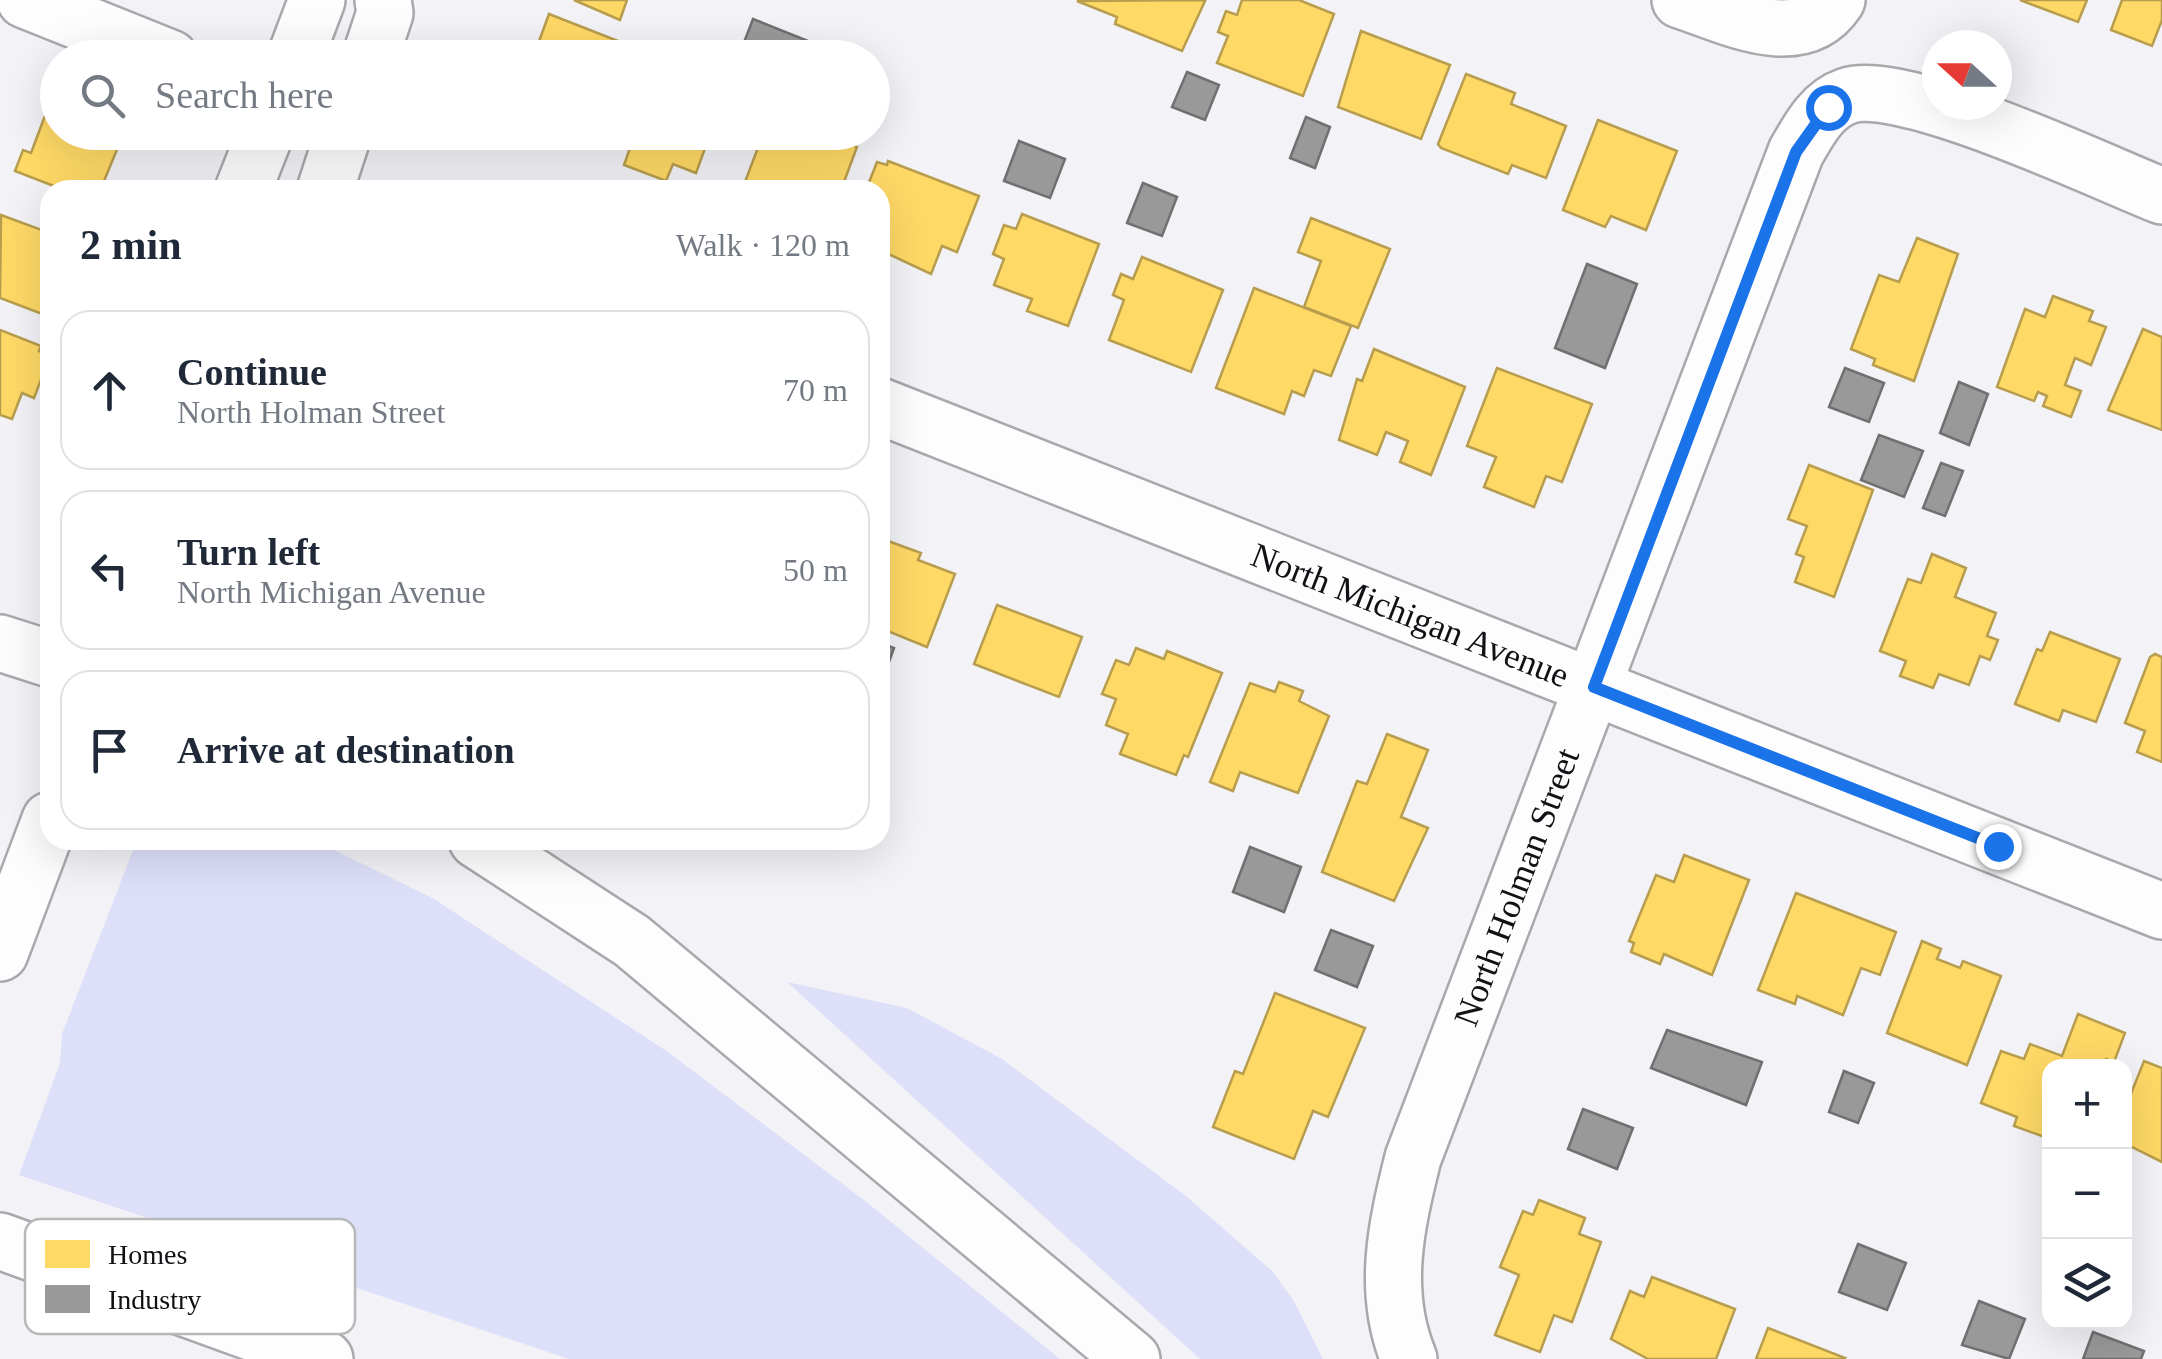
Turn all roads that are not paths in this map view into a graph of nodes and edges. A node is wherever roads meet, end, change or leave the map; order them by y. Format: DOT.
graph roads {
  1 [pos="26,0"];
  2 [pos="317,0"];
  3 [pos="382,0"];
  4 [pos="1680,0"];
  5 [pos="1822,14"];
  6 [pos="125,40"];
  7 [pos="302,40"];
  8 [pos="376,40"];
  9 [pos="259,150"];
  10 [pos="247,180"];
  11 [pos="2162,196"];
  12 [pos="890,410"];
  13 [pos="0,643"];
  14 [pos="40,657"];
  15 [pos="1594,687"];
  16 [pos="40,847"];
  17 [pos="493,850"];
  18 [pos="2162,911"];
  19 [pos="0,953"];
  20 [pos="0,1241"];
  21 [pos="25,1250"];
  22 [pos="256,1334"];
  23 [pos="325,1359"];
  24 [pos="1132,1359"];
  25 [pos="1409,1359"];
  1 -- 6 [label="main road"];
  2 -- 7 [label="main road"];
  3 -- 8 [label="main road"];
  4 -- 5 [label="main road"];
  9 -- 10 [label="main road"];
  11 -- 15 [label="main road, North Holman Street"];
  12 -- 15 [label="main road, North Michigan Avenue"];
  13 -- 14 [label="main road"];
  15 -- 18 [label="main road, North Michigan Avenue"];
  15 -- 25 [label="main road, North Holman Street"];
  16 -- 19 [label="main road"];
  17 -- 24 [label="main road"];
  20 -- 21 [label="main road"];
  22 -- 23 [label="main road"];
}
